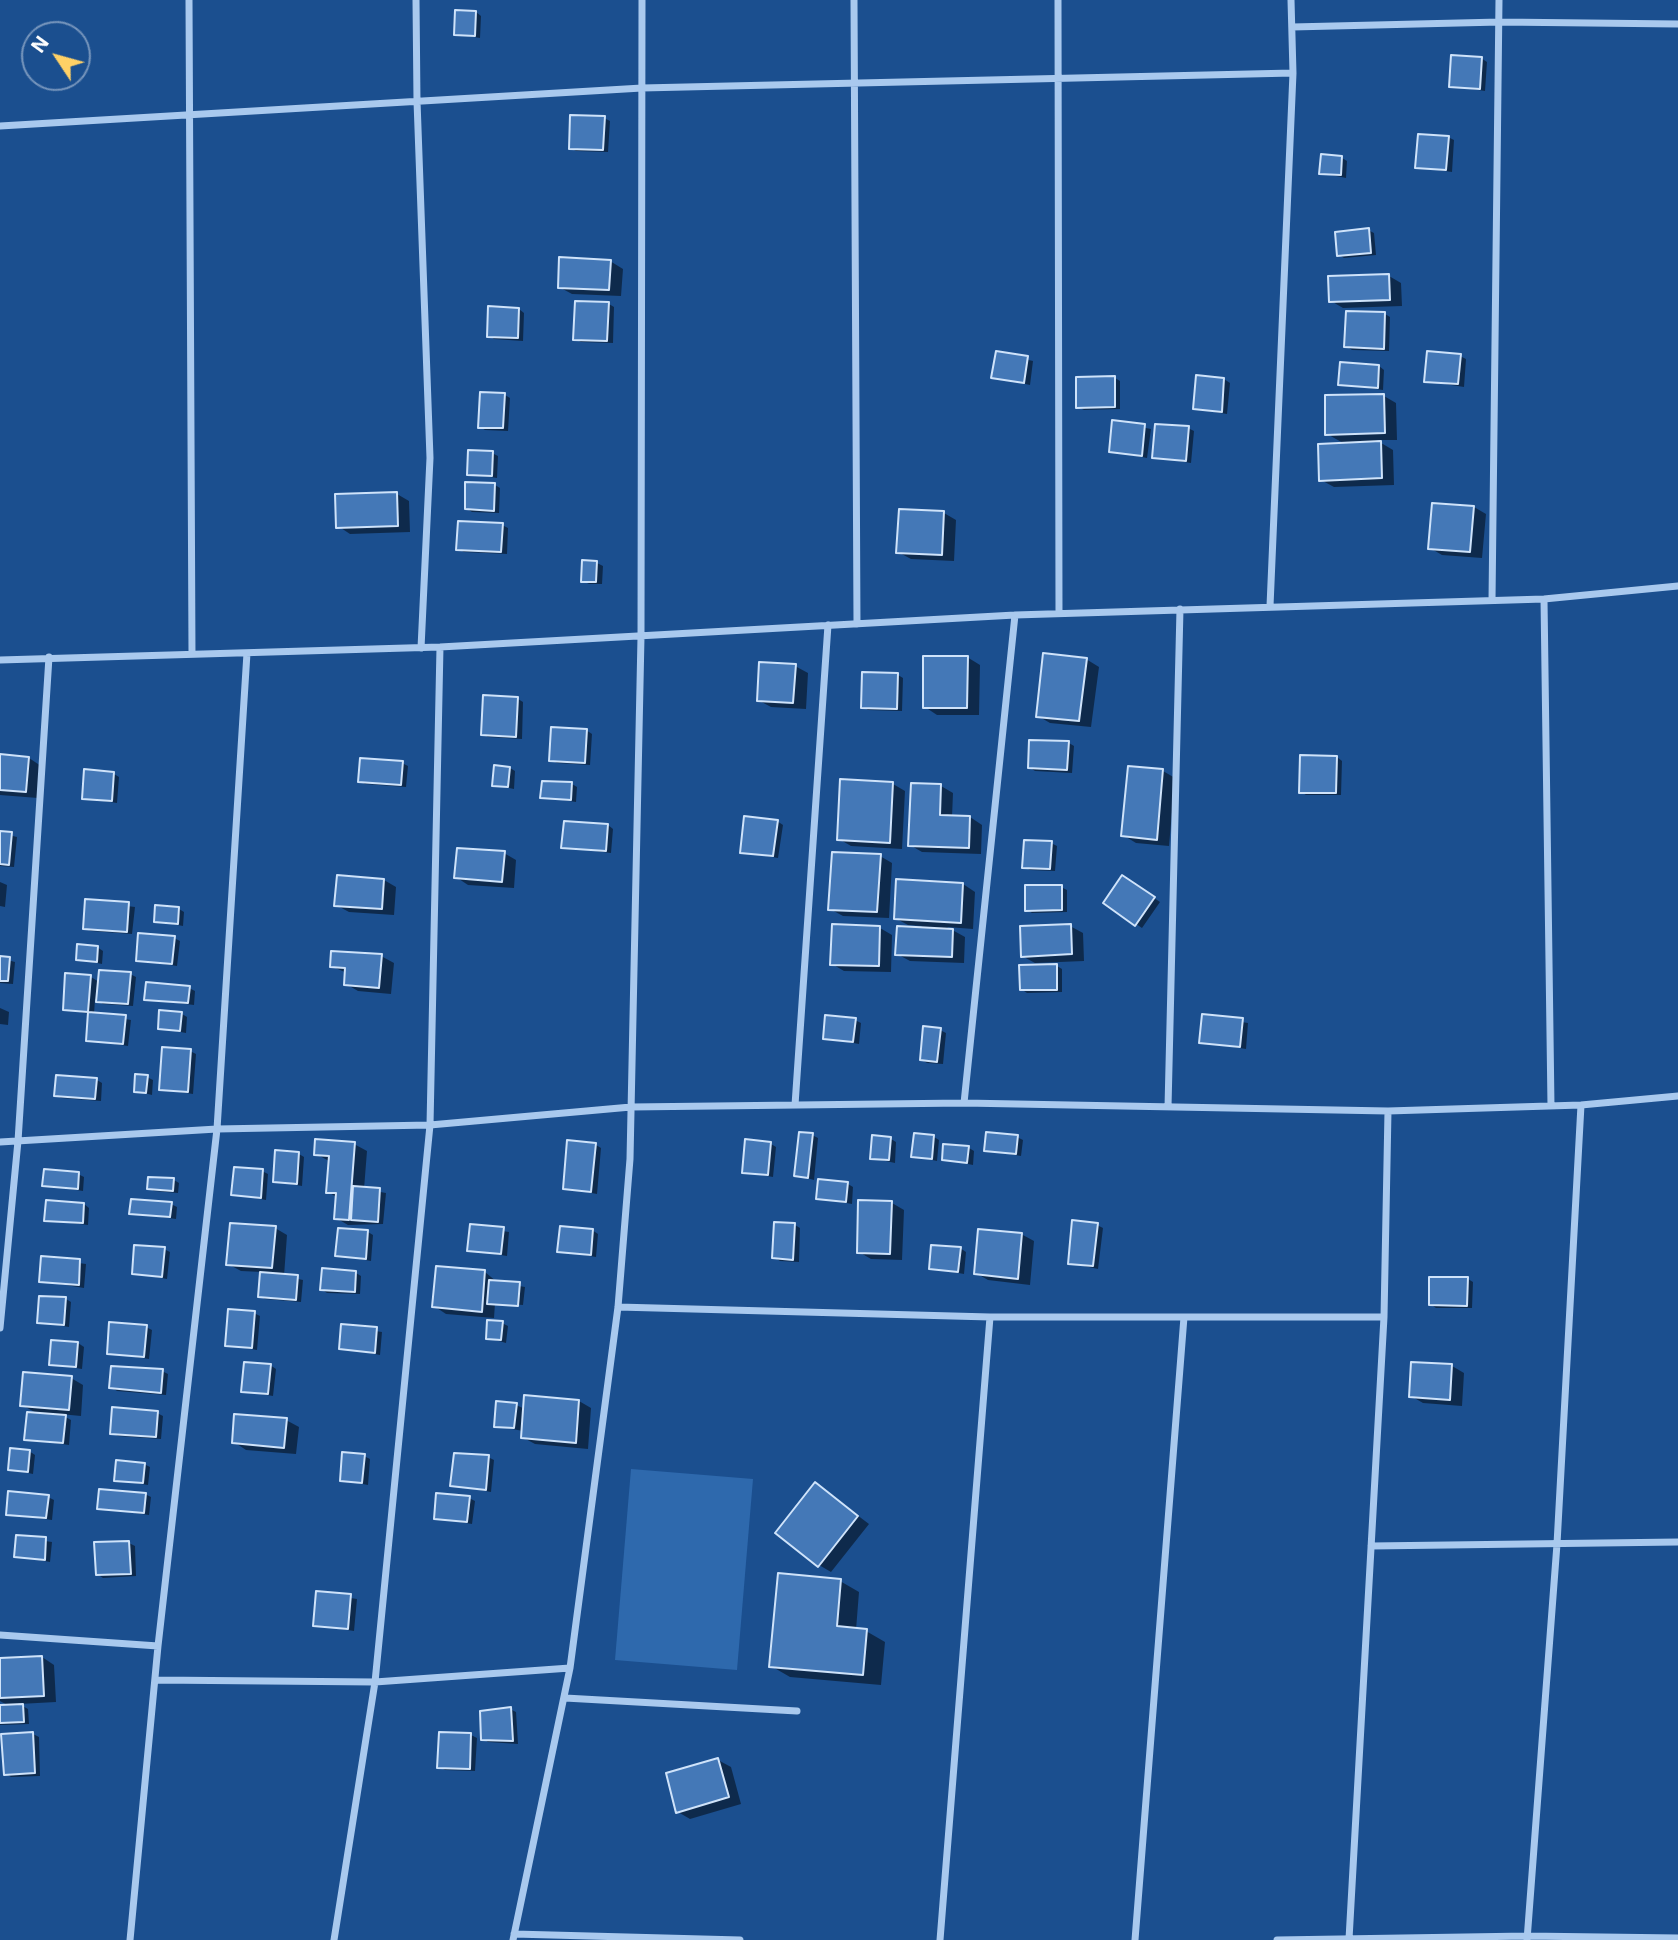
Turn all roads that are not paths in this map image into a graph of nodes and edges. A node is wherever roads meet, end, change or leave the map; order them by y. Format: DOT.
graph roads {
  1 [pos="189,0"];
  2 [pos="416,0"];
  3 [pos="642,0"];
  4 [pos="854,0"];
  5 [pos="1058,0"];
  6 [pos="1291,0"];
  7 [pos="1499,0"];
  8 [pos="1500,22"];
  9 [pos="1678,23"];
  10 [pos="1292,27"];
  11 [pos="1293,73"];
  12 [pos="1058,78"];
  13 [pos="855,81"];
  14 [pos="642,88"];
  15 [pos="417,101"];
  16 [pos="191,115"];
  17 [pos="0,126"];
  18 [pos="1678,586"];
  19 [pos="1544,599"];
  20 [pos="1492,600"];
  21 [pos="1270,606"];
  22 [pos="1180,609"];
  23 [pos="1059,613"];
  24 [pos="1015,615"];
  25 [pos="857,624"];
  26 [pos="828,625"];
  27 [pos="641,638"];
  28 [pos="421,648"];
  29 [pos="440,648"];
  30 [pos="247,653"];
  31 [pos="192,654"];
  32 [pos="49,657"];
  33 [pos="0,660"];
  34 [pos="1678,1096"];
  35 [pos="964,1103"];
  36 [pos="795,1105"];
  37 [pos="1581,1105"];
  38 [pos="1551,1106"];
  39 [pos="631,1107"];
  40 [pos="1168,1107"];
  41 [pos="1388,1111"];
  42 [pos="430,1125"];
  43 [pos="217,1129"];
  44 [pos="18,1141"];
  45 [pos="0,1142"];
  46 [pos="618,1307"];
  47 [pos="990,1317"];
  48 [pos="1184,1317"];
  49 [pos="1384,1317"];
  50 [pos="0,1328"];
  51 [pos="1678,1542"];
  52 [pos="1557,1544"];
  53 [pos="1371,1546"];
  54 [pos="0,1635"];
  55 [pos="158,1646"];
  56 [pos="570,1668"];
  57 [pos="156,1680"];
  58 [pos="375,1682"];
  59 [pos="565,1698"];
  60 [pos="797,1711"];
  61 [pos="514,1937"];
  62 [pos="675,1938"];
  63 [pos="1349,1938"];
  64 [pos="1527,1938"];
  65 [pos="1678,1938"];
  66 [pos="1397,1939"];
  67 [pos="131,1940"];
  68 [pos="334,1940"];
  69 [pos="740,1940"];
  70 [pos="940,1940"];
  71 [pos="1135,1940"];
  72 [pos="1277,1940"];
  1 -- 16 [label="street"];
  2 -- 15 [label="street"];
  3 -- 14 [label="street"];
  4 -- 13 [label="street"];
  5 -- 12 [label="street"];
  6 -- 10 [label="street"];
  7 -- 8 [label="street"];
  8 -- 9 [label="street"];
  8 -- 10 [label="street"];
  8 -- 20 [label="street"];
  10 -- 11 [label="street"];
  11 -- 12 [label="street"];
  11 -- 21 [label="street"];
  12 -- 13 [label="street"];
  12 -- 23 [label="street"];
  13 -- 14 [label="street"];
  13 -- 25 [label="street"];
  14 -- 15 [label="street"];
  14 -- 27 [label="street"];
  15 -- 16 [label="street"];
  15 -- 28 [label="street"];
  16 -- 17 [label="street"];
  16 -- 31 [label="street"];
  18 -- 19 [label="street"];
  19 -- 20 [label="street"];
  19 -- 38 [label="street"];
  20 -- 21 [label="street"];
  21 -- 22 [label="street"];
  22 -- 23 [label="street"];
  22 -- 40 [label="street"];
  23 -- 24 [label="street"];
  24 -- 25 [label="street"];
  24 -- 35 [label="street"];
  25 -- 26 [label="street"];
  26 -- 27 [label="street"];
  26 -- 36 [label="street"];
  27 -- 29 [label="street"];
  27 -- 39 [label="street"];
  28 -- 29 [label="street"];
  28 -- 30 [label="street"];
  29 -- 42 [label="street"];
  30 -- 31 [label="street"];
  30 -- 43 [label="street"];
  31 -- 32 [label="street"];
  32 -- 33 [label="street"];
  32 -- 44 [label="street"];
  34 -- 37 [label="street"];
  35 -- 36 [label="street"];
  35 -- 40 [label="street"];
  36 -- 39 [label="street"];
  37 -- 38 [label="street"];
  37 -- 52 [label="street"];
  38 -- 41 [label="street"];
  39 -- 42 [label="street"];
  39 -- 46 [label="street"];
  40 -- 41 [label="street"];
  41 -- 49 [label="street"];
  42 -- 43 [label="street"];
  42 -- 58 [label="street"];
  43 -- 44 [label="street"];
  43 -- 55 [label="street"];
  44 -- 45 [label="street"];
  44 -- 50 [label="street"];
  46 -- 47 [label="street"];
  46 -- 56 [label="street"];
  47 -- 48 [label="street"];
  47 -- 70 [label="street"];
  48 -- 49 [label="street"];
  48 -- 71 [label="street"];
  49 -- 53 [label="street"];
  51 -- 52 [label="street"];
  52 -- 53 [label="street"];
  52 -- 64 [label="street"];
  53 -- 63 [label="street"];
  54 -- 55 [label="street"];
  55 -- 57 [label="street"];
  56 -- 58 [label="street"];
  56 -- 59 [label="street"];
  57 -- 58 [label="street"];
  57 -- 67 [label="street"];
  58 -- 68 [label="street"];
  59 -- 60 [label="street"];
  59 -- 61 [label="street"];
  61 -- 62 [label="street"];
  62 -- 69 [label="street"];
  63 -- 66 [label="street"];
  63 -- 72 [label="street"];
  64 -- 65 [label="street"];
  64 -- 66 [label="street"];
}
